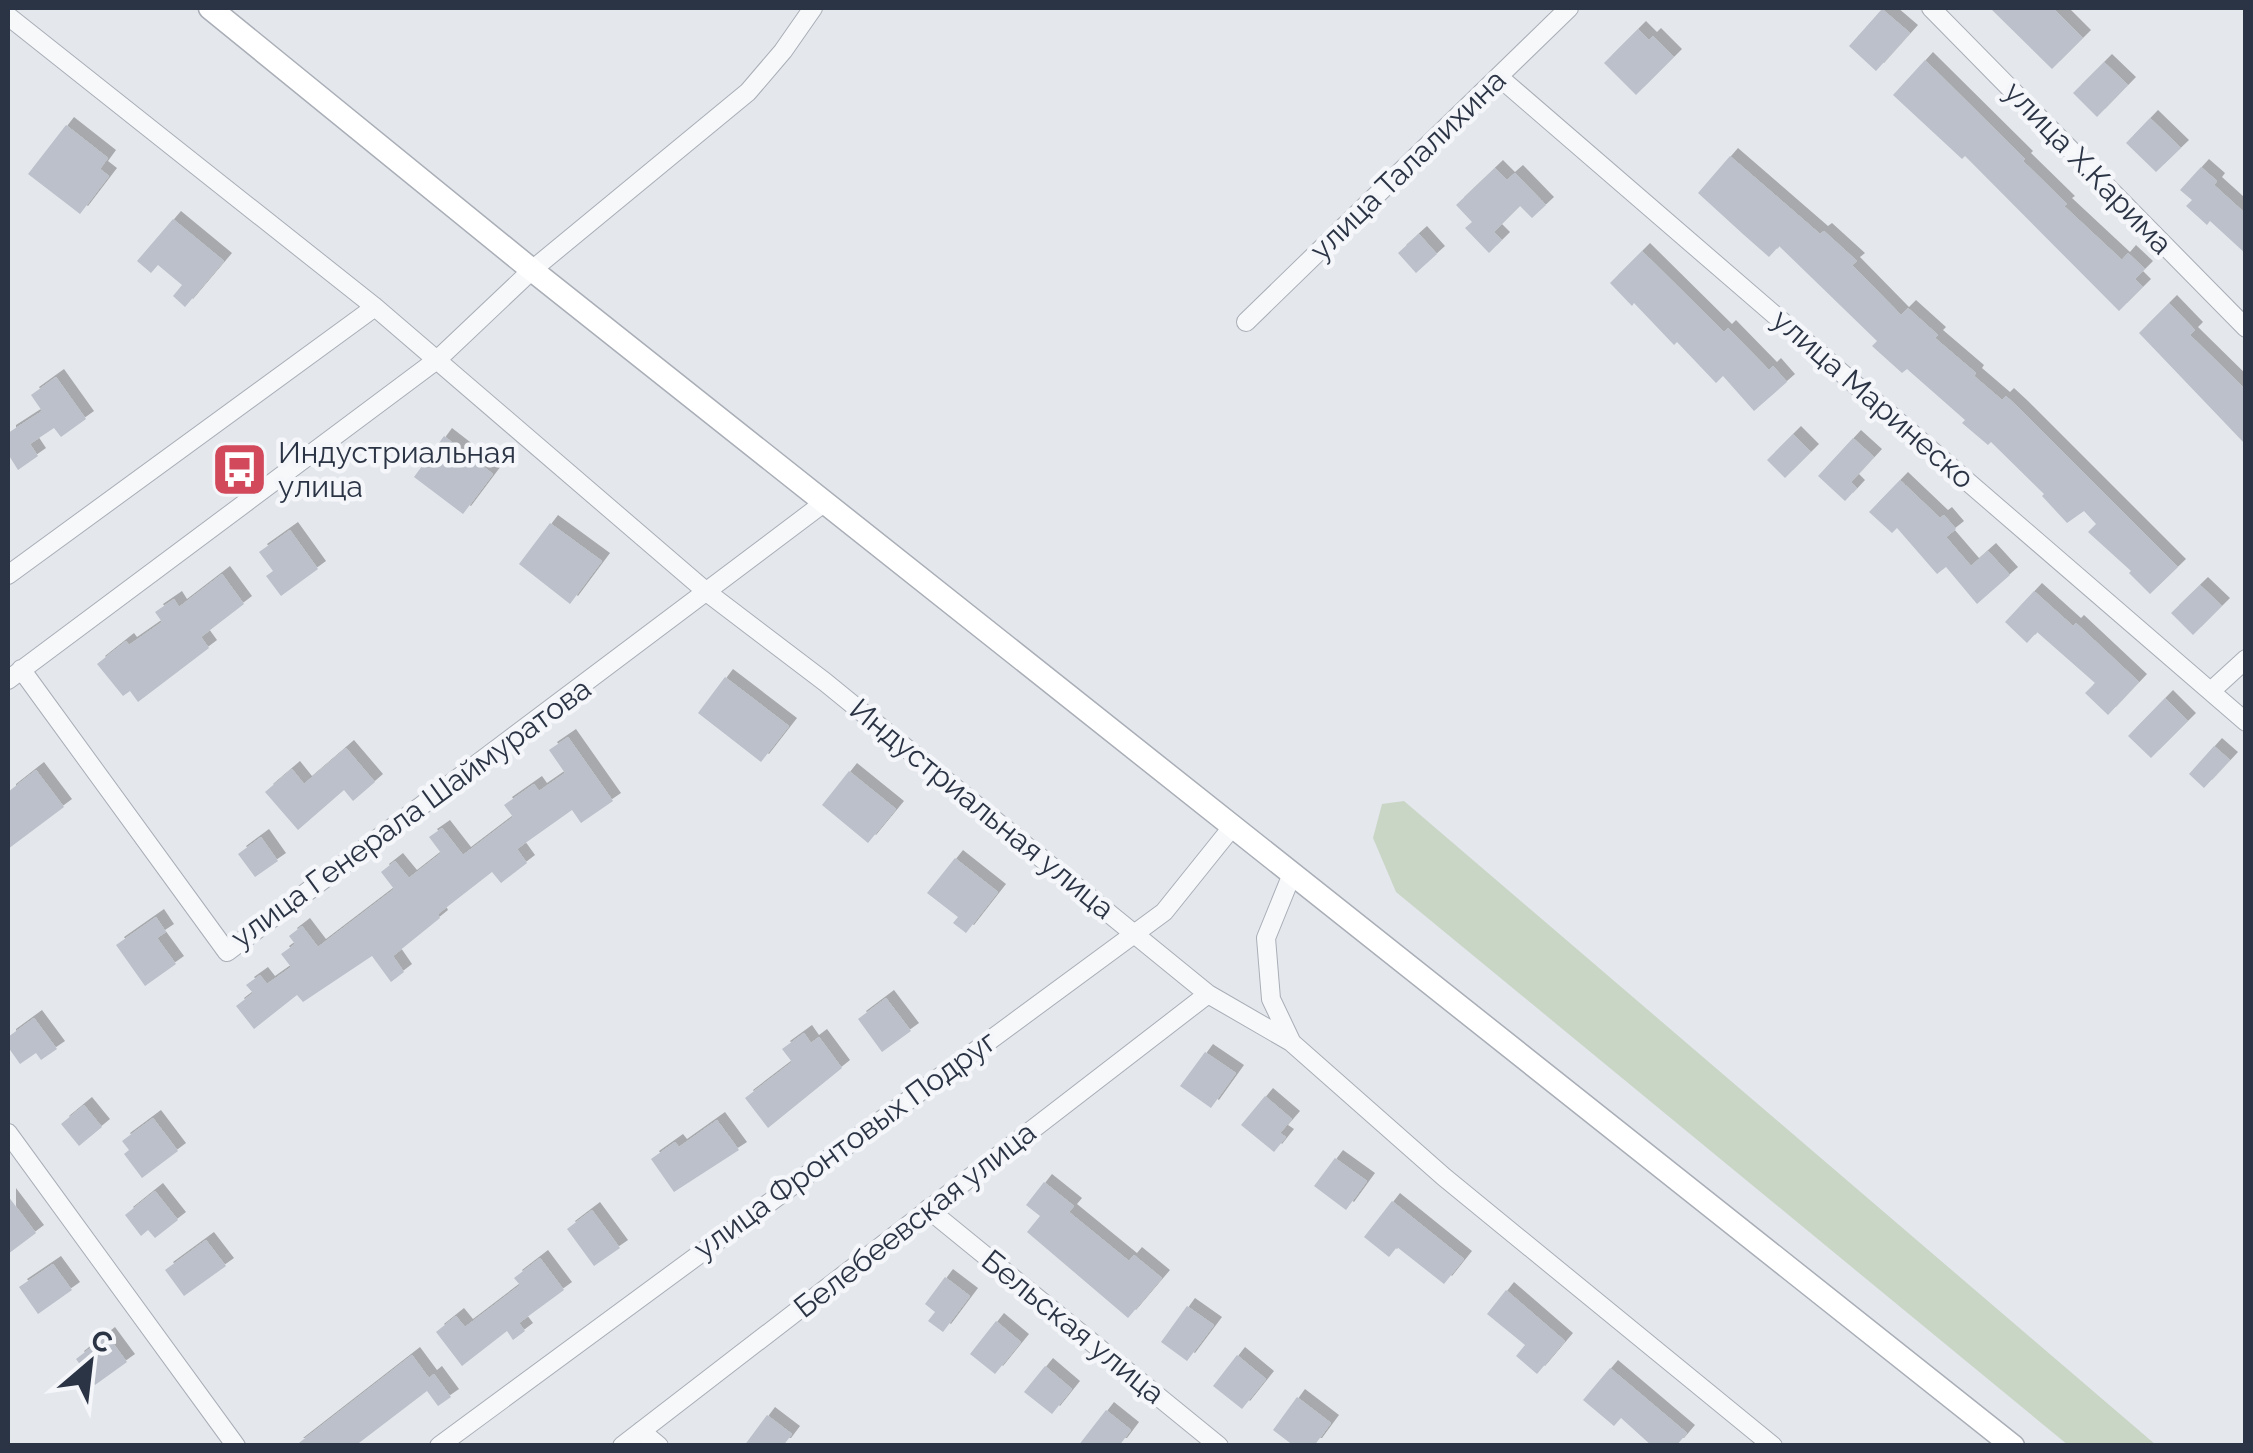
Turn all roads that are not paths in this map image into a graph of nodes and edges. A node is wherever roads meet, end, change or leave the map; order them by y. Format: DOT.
graph roads {
  1 [pos="210,8"];
  2 [pos="812,8"];
  3 [pos="1569,8"];
  4 [pos="1931,8"];
  5 [pos="8,16"];
  6 [pos="1499,77"];
  7 [pos="532,270"];
  8 [pos="375,308"];
  9 [pos="1246,322"];
  10 [pos="2246,328"];
  11 [pos="438,360"];
  12 [pos="825,502"];
  13 [pos="8,575"];
  14 [pos="708,593"];
  15 [pos="2246,658"];
  16 [pos="14,675"];
  17 [pos="2211,690"];
  18 [pos="2246,722"];
  19 [pos="1233,826"];
  20 [pos="1292,874"];
  21 [pos="1134,932"];
  22 [pos="1208,994"];
  23 [pos="1291,1042"];
  24 [pos="8,1133"];
  25 [pos="928,1209"];
  26 [pos="641,1431"];
  27 [pos="236,1446"];
  28 [pos="439,1446"];
  29 [pos="622,1446"];
  30 [pos="659,1446"];
  31 [pos="1218,1446"];
  32 [pos="1773,1446"];
  33 [pos="2013,1446"];
  1 -- 7 [label="street"];
  2 -- 7 [label="street, улица Генерала Шаймуратова"];
  3 -- 6 [label="street, улица Талалихина"];
  4 -- 10 [label="street, улица Х.Карима"];
  5 -- 8 [label="street, Индустриальная улица"];
  6 -- 9 [label="street, улица Талалихина"];
  6 -- 17 [label="street, улица Маринеско"];
  7 -- 11 [label="street, улица Генерала Шаймуратова"];
  7 -- 12 [label="street"];
  8 -- 11 [label="street, Индустриальная улица"];
  8 -- 13 [label="street"];
  11 -- 14 [label="street, Индустриальная улица"];
  11 -- 16 [label="street, улица Генерала Шаймуратова"];
  12 -- 14 [label="street, улица Генерала Шаймуратова"];
  12 -- 19 [label="street"];
  14 -- 16 [label="street, улица Генерала Шаймуратова"];
  14 -- 21 [label="street, Индустриальная улица"];
  15 -- 17 [label="street"];
  17 -- 18 [label="street, улица Маринеско"];
  19 -- 20 [label="street"];
  19 -- 21 [label="street, улица Фронтовых Подруг"];
  20 -- 23 [label="street"];
  20 -- 33 [label="street"];
  21 -- 22 [label="street, Индустриальная улица"];
  21 -- 28 [label="street, улица Фронтовых Подруг"];
  22 -- 23 [label="street, Индустриальная улица"];
  22 -- 25 [label="street, Белебеевская улица"];
  23 -- 32 [label="street, Индустриальная улица"];
  24 -- 27 [label="street"];
  25 -- 26 [label="street, Белебеевская улица"];
  25 -- 31 [label="street, Бельская улица"];
  26 -- 29 [label="street, Белебеевская улица"];
  26 -- 30 [label="street"];
}
